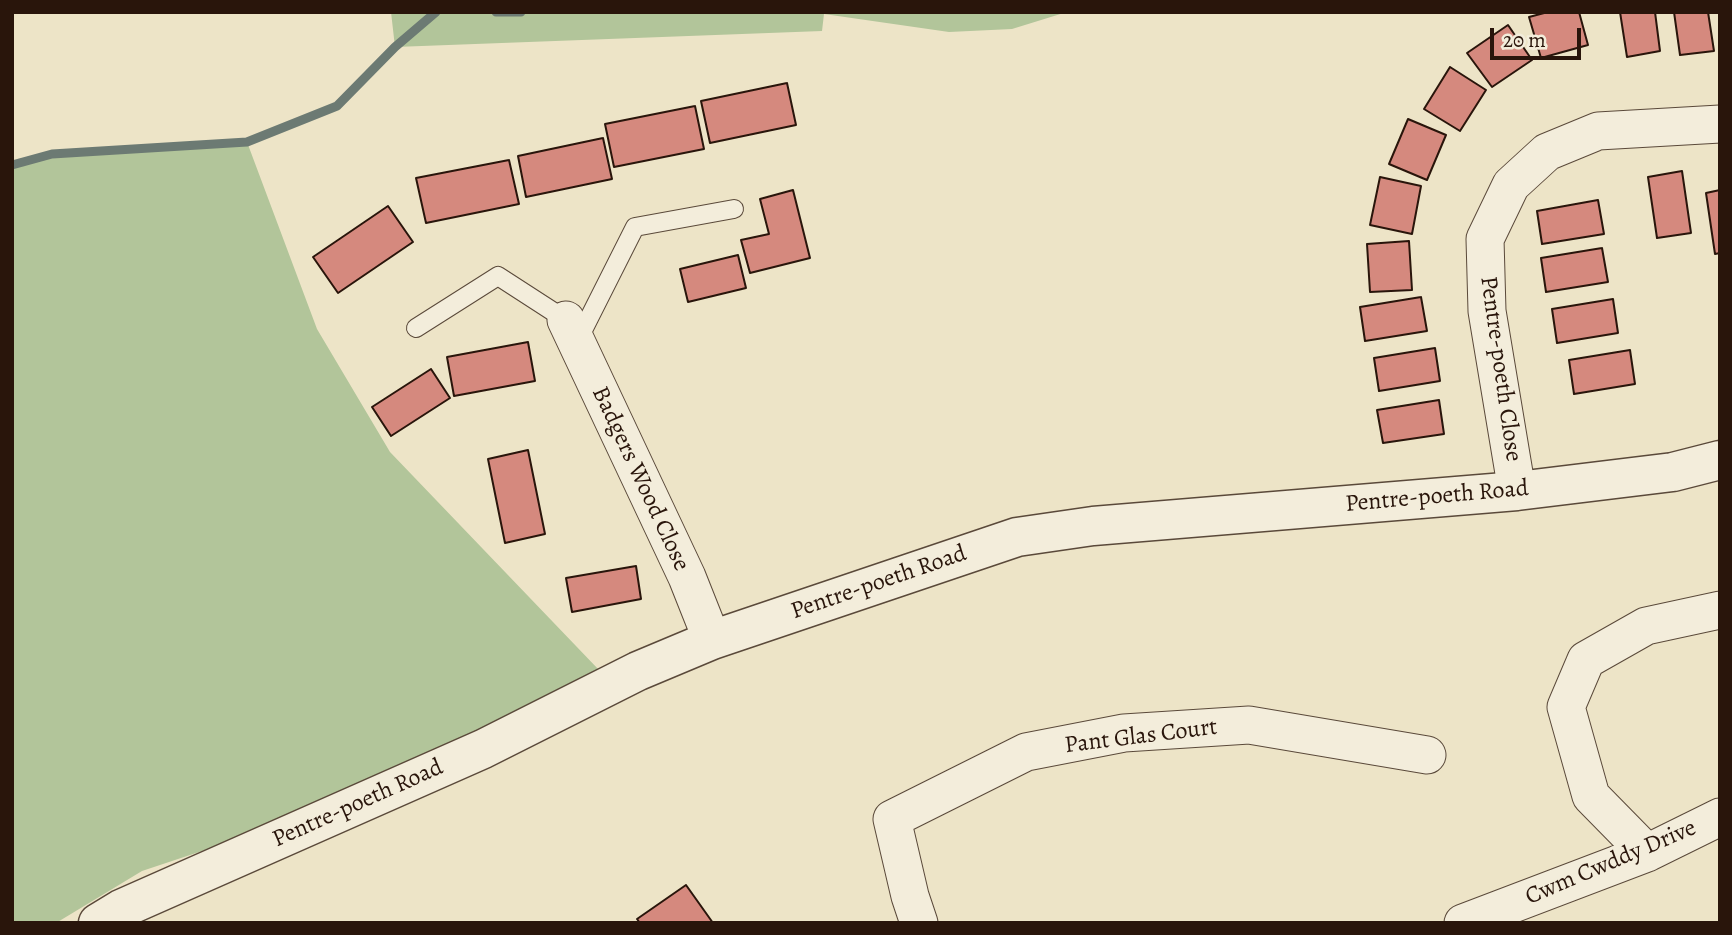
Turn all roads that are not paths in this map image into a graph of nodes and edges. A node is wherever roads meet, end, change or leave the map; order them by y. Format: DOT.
graph roads {
  1 [pos="1720,124"];
  2 [pos="734,209"];
  3 [pos="416,328"];
  4 [pos="571,332"];
  5 [pos="1720,460"];
  6 [pos="1517,491"];
  7 [pos="1720,610"];
  8 [pos="712,640"];
  9 [pos="1427,755"];
  10 [pos="1720,817"];
  11 [pos="1647,853"];
  12 [pos="98,923"];
  13 [pos="919,923"];
  14 [pos="1465,923"];
  1 -- 6 [label="street, Pentre-poeth Close"];
  2 -- 4 [label="lane"];
  3 -- 4 [label="lane"];
  4 -- 8 [label="street, Badgers Wood Close"];
  5 -- 6 [label="street, Pentre-poeth Road"];
  6 -- 8 [label="street, Pentre-poeth Road"];
  7 -- 11 [label="street"];
  8 -- 12 [label="street, Pentre-poeth Road"];
  9 -- 13 [label="street, Pant Glas Court"];
  10 -- 11 [label="street, Cwm Cwddy Drive"];
  11 -- 14 [label="street, Cwm Cwddy Drive"];
}
